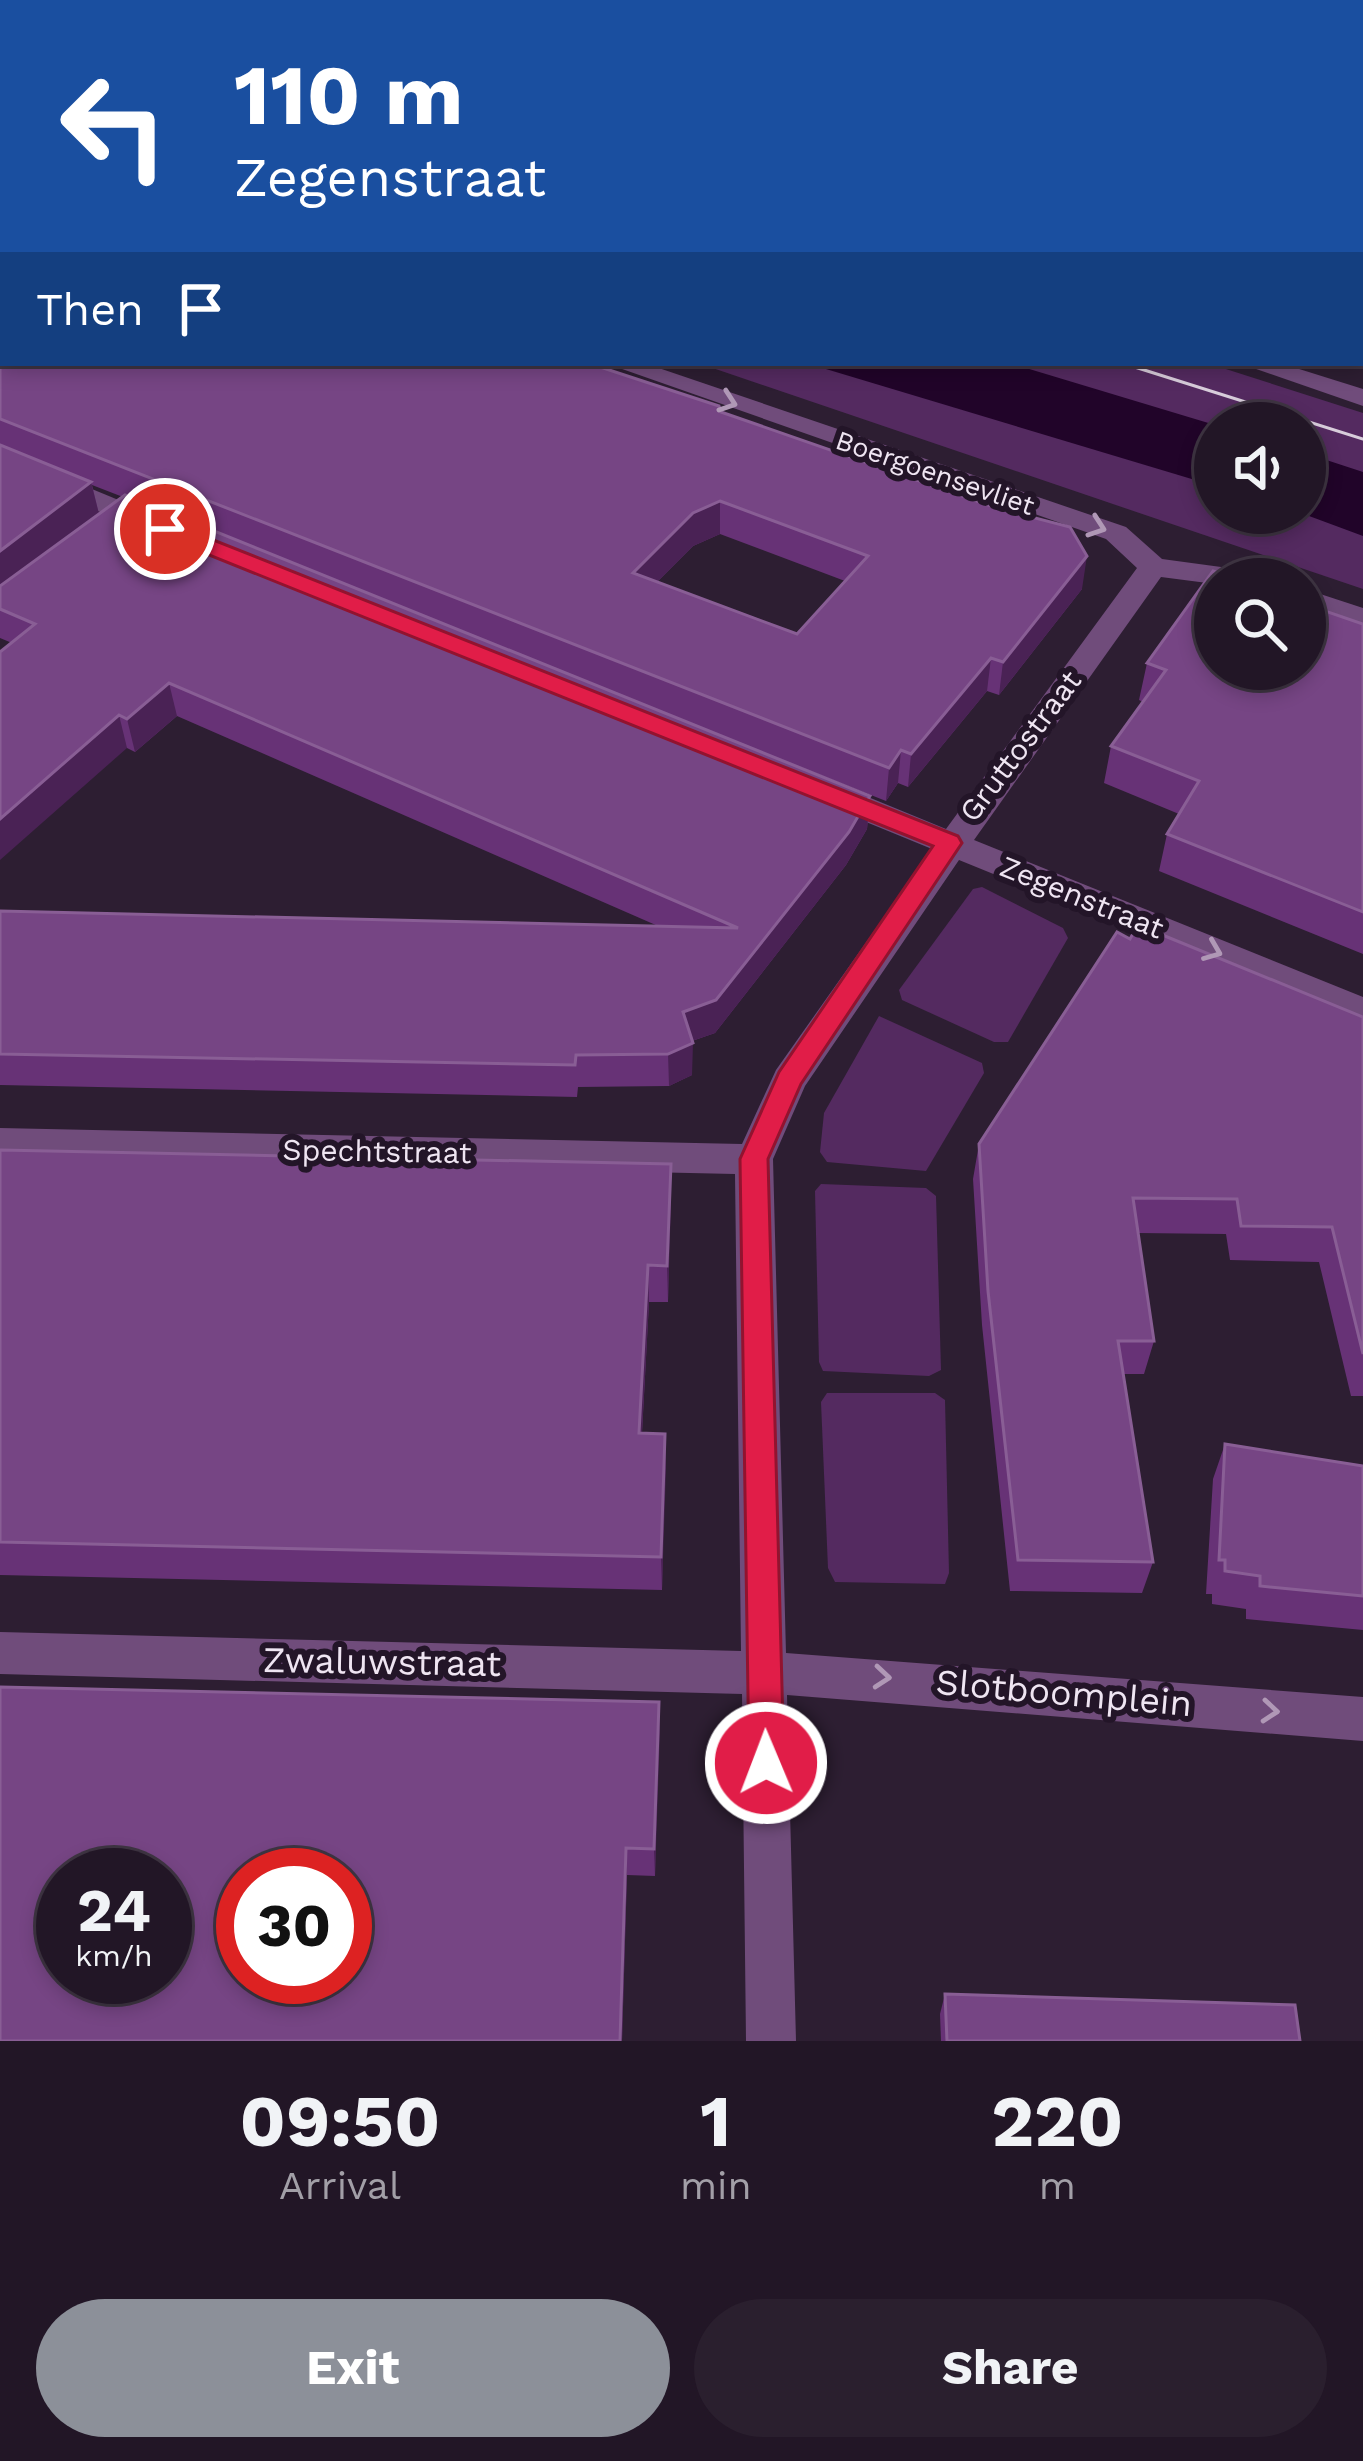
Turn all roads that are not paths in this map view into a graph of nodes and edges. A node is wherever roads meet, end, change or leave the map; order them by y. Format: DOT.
graph roads {
  1 [pos="627,366"];
  2 [pos="1274,366"];
  3 [pos="1333,374"];
  4 [pos="1363,398"];
  5 [pos="0,459"];
  6 [pos="125,514"];
  7 [pos="188,538"];
  8 [pos="90,542"];
  9 [pos="1154,567"];
  10 [pos="1194,572"];
  11 [pos="1326,605"];
  12 [pos="1363,618"];
  13 [pos="794,779"];
  14 [pos="949,843"];
  15 [pos="1363,1012"];
  16 [pos="0,1143"];
  17 [pos="754,1159"];
  18 [pos="0,1653"];
  19 [pos="765,1671"];
  20 [pos="1363,1719"];
  21 [pos="771,2041"];
  1 -- 9 [label="street, Boergoensevliet, one-way"];
  2 -- 3 [label="street"];
  3 -- 4 [label="street"];
  5 -- 6 [label="street"];
  6 -- 7 [label="street"];
  6 -- 8 [label="street"];
  9 -- 10 [label="street"];
  9 -- 14 [label="street, Gruttostraat"];
  11 -- 12 [label="street"];
  13 -- 14 [label="street, Zegenstraat"];
  14 -- 15 [label="street, Zegenstraat, one-way"];
  14 -- 17 [label="street, Gruttostraat"];
  16 -- 17 [label="street, Spechtstraat"];
  17 -- 19 [label="street, Gruttostraat"];
  18 -- 19 [label="street, Zwaluwstraat"];
  19 -- 20 [label="street, Slotboomplein, one-way"];
  19 -- 21 [label="street, Gruttostraat"];
}
